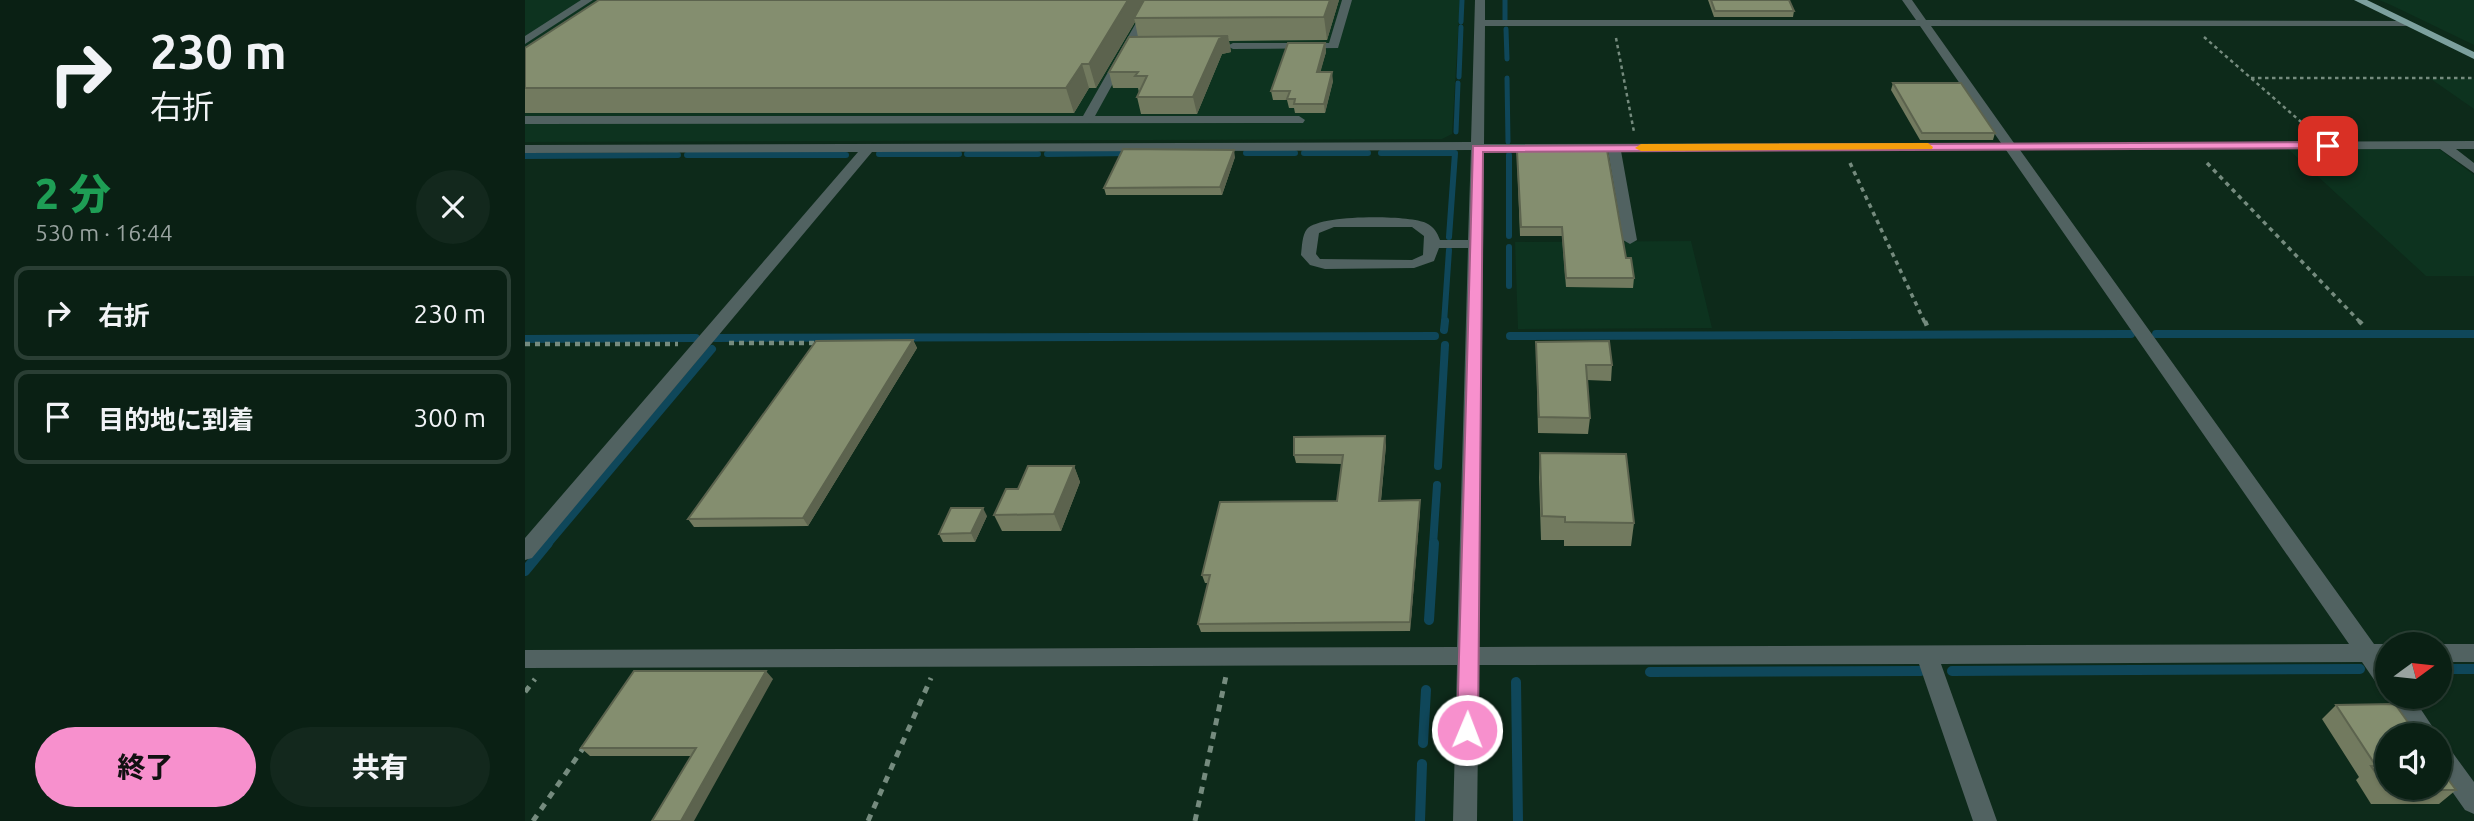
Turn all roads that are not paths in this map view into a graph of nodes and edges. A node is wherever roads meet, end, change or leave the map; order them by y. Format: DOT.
graph roads {
  1 [pos="588,0"];
  2 [pos="1154,0"];
  3 [pos="1347,0"];
  4 [pos="1480,0"];
  5 [pos="1907,0"];
  6 [pos="2359,0"];
  7 [pos="1480,23"];
  8 [pos="1923,23"];
  9 [pos="2405,23"];
  10 [pos="546,27"];
  11 [pos="565,27"];
  12 [pos="525,41"];
  13 [pos="1233,46"];
  14 [pos="2474,56"];
  15 [pos="525,120"];
  16 [pos="1087,120"];
  17 [pos="1299,120"];
  18 [pos="2443,145"];
  19 [pos="2474,145"];
  20 [pos="1477,147"];
  21 [pos="2010,147"];
  22 [pos="868,148"];
  23 [pos="1613,148"];
  24 [pos="525,149"];
  25 [pos="2474,169"];
  26 [pos="1630,240"];
  27 [pos="1434,244"];
  28 [pos="1475,244"];
  29 [pos="525,552"];
  30 [pos="2375,649"];
  31 [pos="2375,653"];
  32 [pos="2452,653"];
  33 [pos="2474,653"];
  34 [pos="1927,656"];
  35 [pos="1468,658"];
  36 [pos="525,659"];
  37 [pos="2452,772"];
  38 [pos="2474,802"];
  39 [pos="1465,821"];
  40 [pos="1985,821"];
  1 -- 10 [label="street"];
  2 -- 16 [label="street"];
  3 -- 13 [label="street"];
  4 -- 7 [label="street"];
  5 -- 8 [label="street"];
  6 -- 9 [label="main road"];
  7 -- 8 [label="street"];
  7 -- 20 [label="street"];
  8 -- 9 [label="street"];
  8 -- 21 [label="street"];
  9 -- 14 [label="main road"];
  10 -- 11 [label="street"];
  10 -- 12 [label="street"];
  15 -- 16 [label="street"];
  16 -- 17 [label="street"];
  18 -- 19 [label="street"];
  18 -- 21 [label="street"];
  18 -- 25 [label="street"];
  20 -- 22 [label="street"];
  20 -- 23 [label="street"];
  20 -- 28 [label="street"];
  21 -- 23 [label="street"];
  21 -- 30 [label="street"];
  22 -- 24 [label="street"];
  22 -- 29 [label="street"];
  23 -- 26 [label="street"];
  27 -- 27 [label="street"];
  27 -- 28 [label="street"];
  28 -- 35 [label="street"];
  31 -- 34 [label="street"];
  32 -- 33 [label="street"];
  34 -- 35 [label="street"];
  34 -- 40 [label="street"];
  35 -- 36 [label="street"];
  35 -- 39 [label="street"];
  37 -- 38 [label="street"];
}
